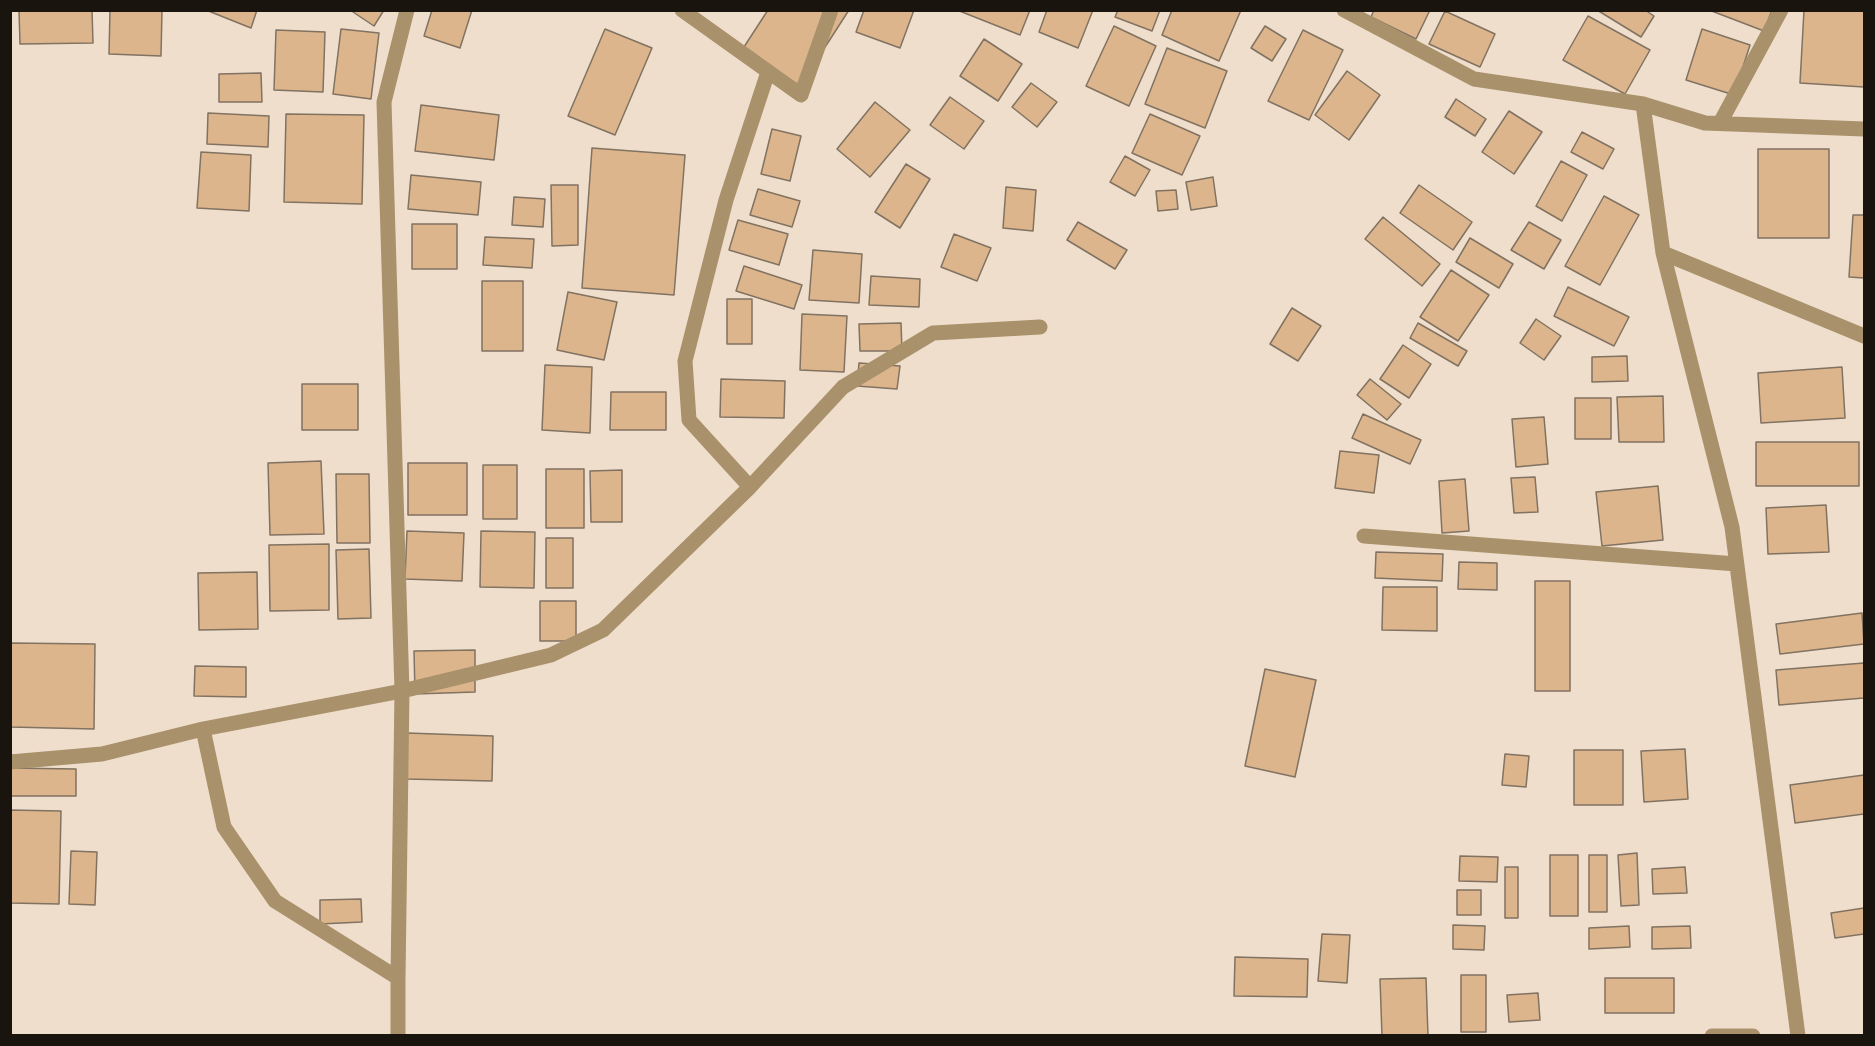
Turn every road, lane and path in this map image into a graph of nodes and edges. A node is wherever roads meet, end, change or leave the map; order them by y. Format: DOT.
graph roads {
  1 [pos="407,10"];
  2 [pos="682,10"];
  3 [pos="831,10"];
  4 [pos="1344,10"];
  5 [pos="1781,10"];
  6 [pos="768,72"];
  7 [pos="1643,104"];
  8 [pos="1720,123"];
  9 [pos="1864,129"];
  10 [pos="1663,253"];
  11 [pos="1040,327"];
  12 [pos="1864,336"];
  13 [pos="750,487"];
  14 [pos="1364,536"];
  15 [pos="1737,564"];
  16 [pos="402,692"];
  17 [pos="203,729"];
  18 [pos="10,762"];
  19 [pos="398,978"];
  20 [pos="398,1035"];
  21 [pos="1712,1035"];
  22 [pos="1753,1035"];
  23 [pos="1798,1035"];
  1 -- 16 [label="street"];
  2 -- 6 [label="street"];
  3 -- 6 [label="street"];
  4 -- 7 [label="street"];
  5 -- 8 [label="street"];
  6 -- 13 [label="street"];
  7 -- 8 [label="street"];
  7 -- 10 [label="street"];
  8 -- 9 [label="street"];
  10 -- 12 [label="street"];
  10 -- 15 [label="street"];
  11 -- 13 [label="street"];
  13 -- 16 [label="street"];
  14 -- 15 [label="street"];
  15 -- 23 [label="street"];
  16 -- 17 [label="street"];
  16 -- 19 [label="street"];
  17 -- 18 [label="street"];
  17 -- 19 [label="street"];
  19 -- 20 [label="street"];
  21 -- 22 [label="street"];
}
